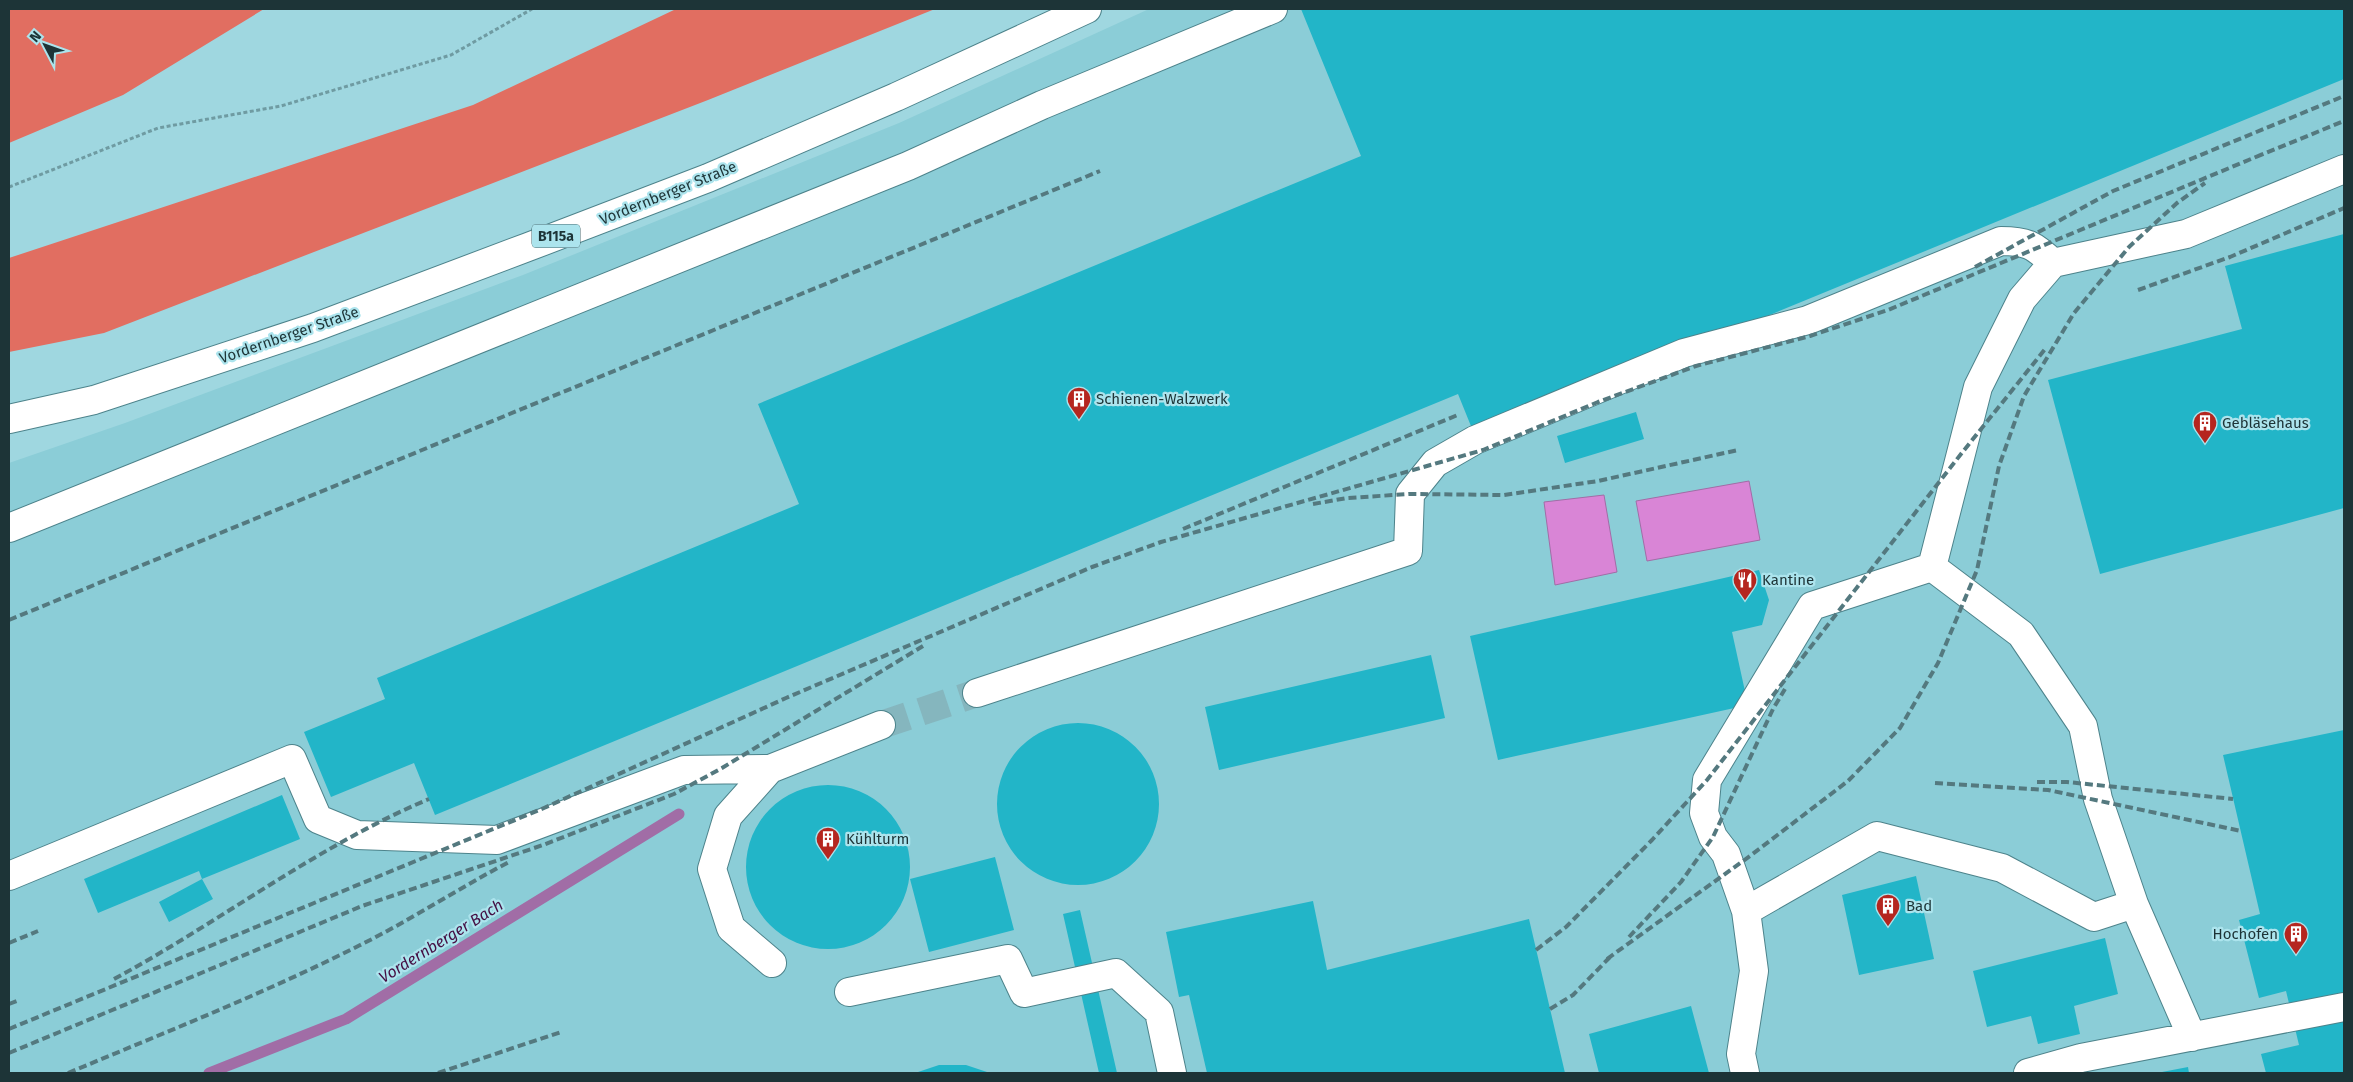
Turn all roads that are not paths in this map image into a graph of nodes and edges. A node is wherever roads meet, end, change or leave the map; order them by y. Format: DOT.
graph roads {
  1 [pos="1087,9"];
  2 [pos="1273,9"];
  3 [pos="2344,169"];
  4 [pos="2053,263"];
  5 [pos="9,419"];
  6 [pos="9,528"];
  7 [pos="1932,567"];
  8 [pos="977,693"];
  9 [pos="881,725"];
  10 [pos="770,769"];
  11 [pos="9,876"];
  12 [pos="2134,904"];
  13 [pos="1746,911"];
  14 [pos="772,963"];
  15 [pos="849,992"];
  16 [pos="2344,1007"];
  17 [pos="2192,1036"];
  18 [pos="1172,1073"];
  19 [pos="1744,1073"];
  20 [pos="2028,1073"];
  1 -- 5 [label="main road, Vordernberger Straße / B115a"];
  2 -- 6 [label="main road"];
  3 -- 4 [label="main road"];
  4 -- 7 [label="main road"];
  4 -- 8 [label="main road"];
  7 -- 12 [label="main road"];
  7 -- 13 [label="main road"];
  9 -- 10 [label="main road"];
  10 -- 11 [label="main road"];
  10 -- 14 [label="main road"];
  12 -- 13 [label="main road"];
  12 -- 17 [label="main road"];
  13 -- 19 [label="main road"];
  15 -- 18 [label="main road"];
  16 -- 17 [label="main road"];
  17 -- 20 [label="main road"];
}
